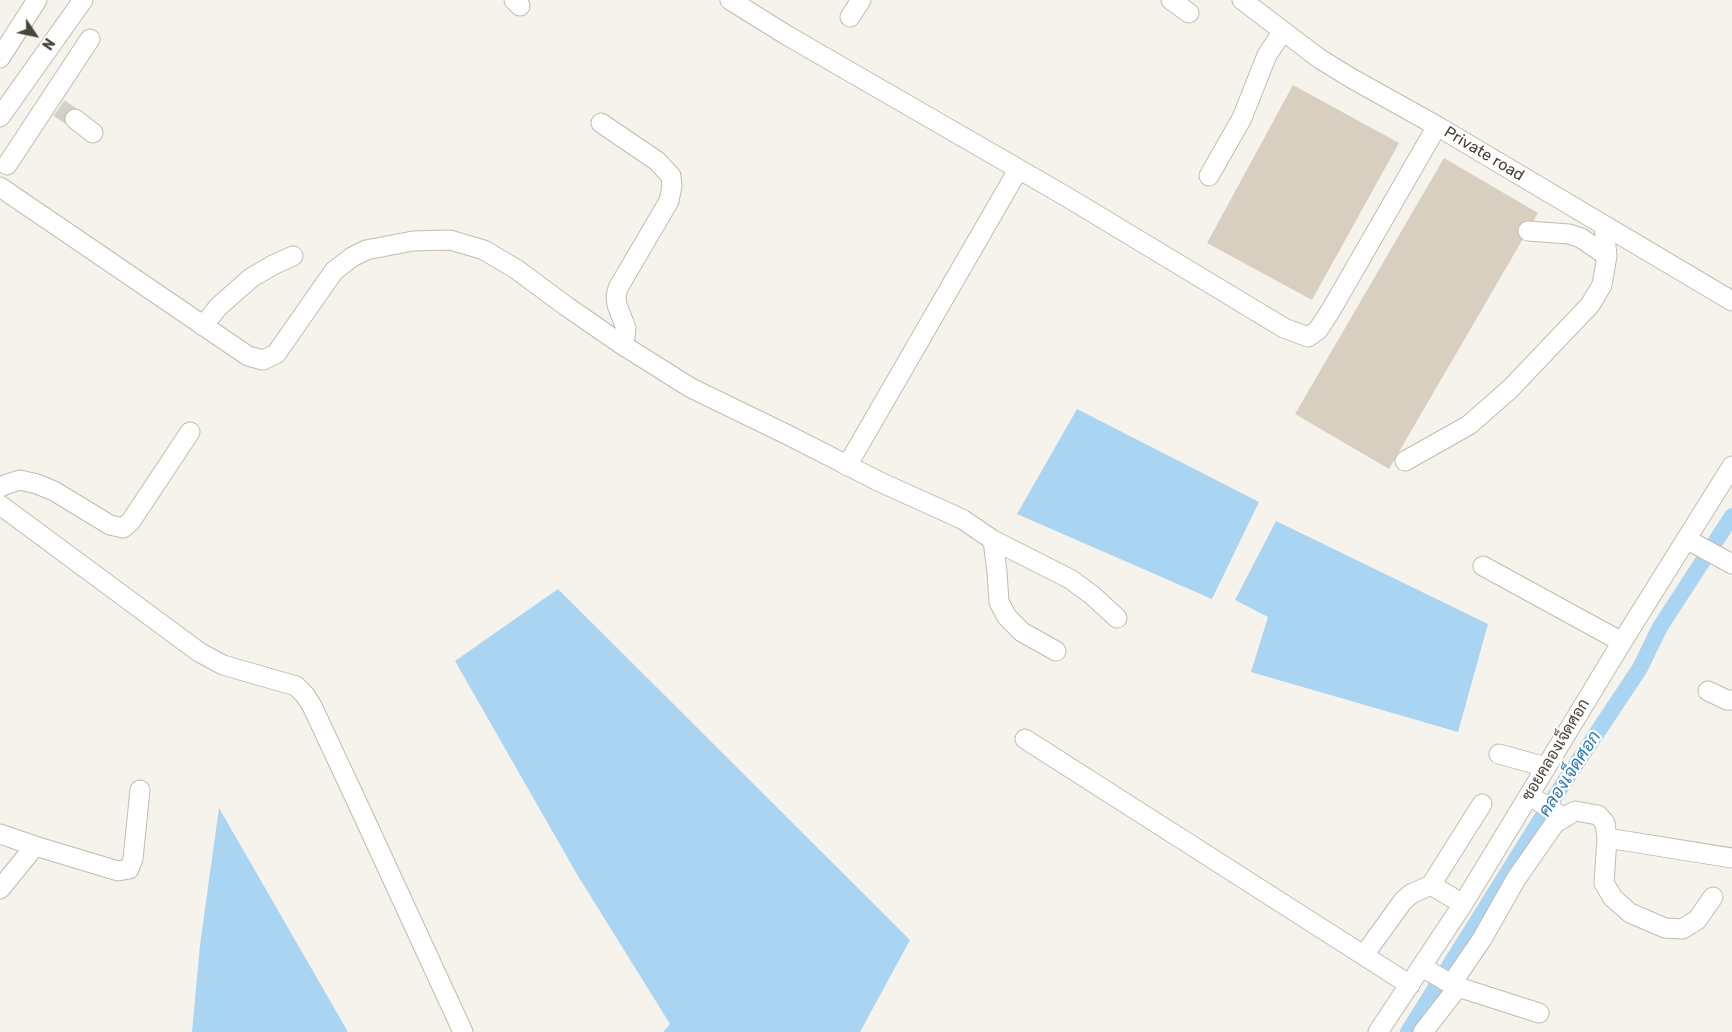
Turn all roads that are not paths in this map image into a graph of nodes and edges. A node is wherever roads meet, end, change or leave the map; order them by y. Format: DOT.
graph roads {
  1 [pos="37,0"];
  2 [pos="83,0"];
  3 [pos="730,0"];
  4 [pos="860,0"];
  5 [pos="1171,0"];
  6 [pos="1242,0"];
  7 [pos="1189,13"];
  8 [pos="850,17"];
  9 [pos="1284,31"];
  10 [pos="90,39"];
  11 [pos="0,58"];
  12 [pos="24,83"];
  13 [pos="54,104"];
  14 [pos="3,106"];
  15 [pos="75,119"];
  16 [pos="601,123"];
  17 [pos="1438,126"];
  18 [pos="93,133"];
  19 [pos="7,165"];
  20 [pos="1018,170"];
  21 [pos="1209,176"];
  22 [pos="0,187"];
  23 [pos="1604,226"];
  24 [pos="1528,232"];
  25 [pos="293,256"];
  26 [pos="1607,256"];
  27 [pos="1732,301"];
  28 [pos="203,326"];
  29 [pos="621,344"];
  30 [pos="190,432"];
  31 [pos="1405,461"];
  32 [pos="847,466"];
  33 [pos="1732,466"];
  34 [pos="0,488"];
  35 [pos="0,505"];
  36 [pos="993,540"];
  37 [pos="1686,540"];
  38 [pos="1717,557"];
  39 [pos="1483,566"];
  40 [pos="1117,618"];
  41 [pos="1622,642"];
  42 [pos="1056,651"];
  43 [pos="1708,691"];
  44 [pos="1732,700"];
  45 [pos="1025,739"];
  46 [pos="1499,754"];
  47 [pos="1546,767"];
  48 [pos="140,790"];
  49 [pos="1530,796"];
  50 [pos="1482,804"];
  51 [pos="1559,814"];
  52 [pos="0,834"];
  53 [pos="1607,838"];
  54 [pos="35,846"];
  55 [pos="1732,858"];
  56 [pos="1431,885"];
  57 [pos="0,889"];
  58 [pos="1712,898"];
  59 [pos="1463,904"];
  60 [pos="1364,955"];
  61 [pos="1443,978"];
  62 [pos="1410,985"];
  63 [pos="1539,1013"];
  64 [pos="463,1032"];
  65 [pos="1378,1032"];
  66 [pos="1423,1032"];
  1 -- 11 [label="street"];
  2 -- 12 [label="street"];
  3 -- 20 [label="street"];
  4 -- 8 [label="street"];
  5 -- 7 [label="street"];
  6 -- 9 [label="street, Private road"];
  9 -- 17 [label="street, Private road"];
  9 -- 21 [label="street"];
  10 -- 13 [label="street"];
  12 -- 13 [label="street"];
  12 -- 14 [label="street"];
  13 -- 19 [label="street"];
  15 -- 18 [label="street"];
  16 -- 29 [label="street"];
  17 -- 20 [label="street"];
  17 -- 23 [label="street, Private road"];
  20 -- 32 [label="street"];
  22 -- 28 [label="street"];
  23 -- 26 [label="street"];
  23 -- 27 [label="street, Private road"];
  24 -- 26 [label="street"];
  25 -- 28 [label="street"];
  26 -- 31 [label="street"];
  28 -- 29 [label="street"];
  29 -- 32 [label="street"];
  30 -- 34 [label="street"];
  32 -- 36 [label="street"];
  33 -- 37 [label="street, ซอยคลองเจ็ดศอก"];
  35 -- 64 [label="street"];
  36 -- 40 [label="street"];
  36 -- 42 [label="street"];
  37 -- 38 [label="street"];
  37 -- 41 [label="street, ซอยคลองเจ็ดศอก"];
  39 -- 41 [label="street"];
  41 -- 47 [label="street, ซอยคลองเจ็ดศอก"];
  43 -- 44 [label="street"];
  45 -- 60 [label="street"];
  46 -- 47 [label="street"];
  47 -- 49 [label="street, ซอยคลองเจ็ดศอก"];
  48 -- 54 [label="street"];
  49 -- 51 [label="street"];
  49 -- 59 [label="street, ซอยคลองเจ็ดศอก"];
  50 -- 56 [label="street"];
  51 -- 53 [label="street"];
  51 -- 61 [label="street"];
  52 -- 54 [label="street"];
  53 -- 55 [label="street"];
  53 -- 58 [label="street"];
  54 -- 57 [label="street"];
  56 -- 59 [label="street"];
  56 -- 60 [label="street"];
  59 -- 61 [label="street, ซอยคลองเจ็ดศอก"];
  60 -- 62 [label="street"];
  61 -- 62 [label="street, ซอยคลองเจ็ดศอก"];
  61 -- 63 [label="street"];
  61 -- 66 [label="street"];
  62 -- 65 [label="street, ซอยคลองเจ็ดศอก"];
}
